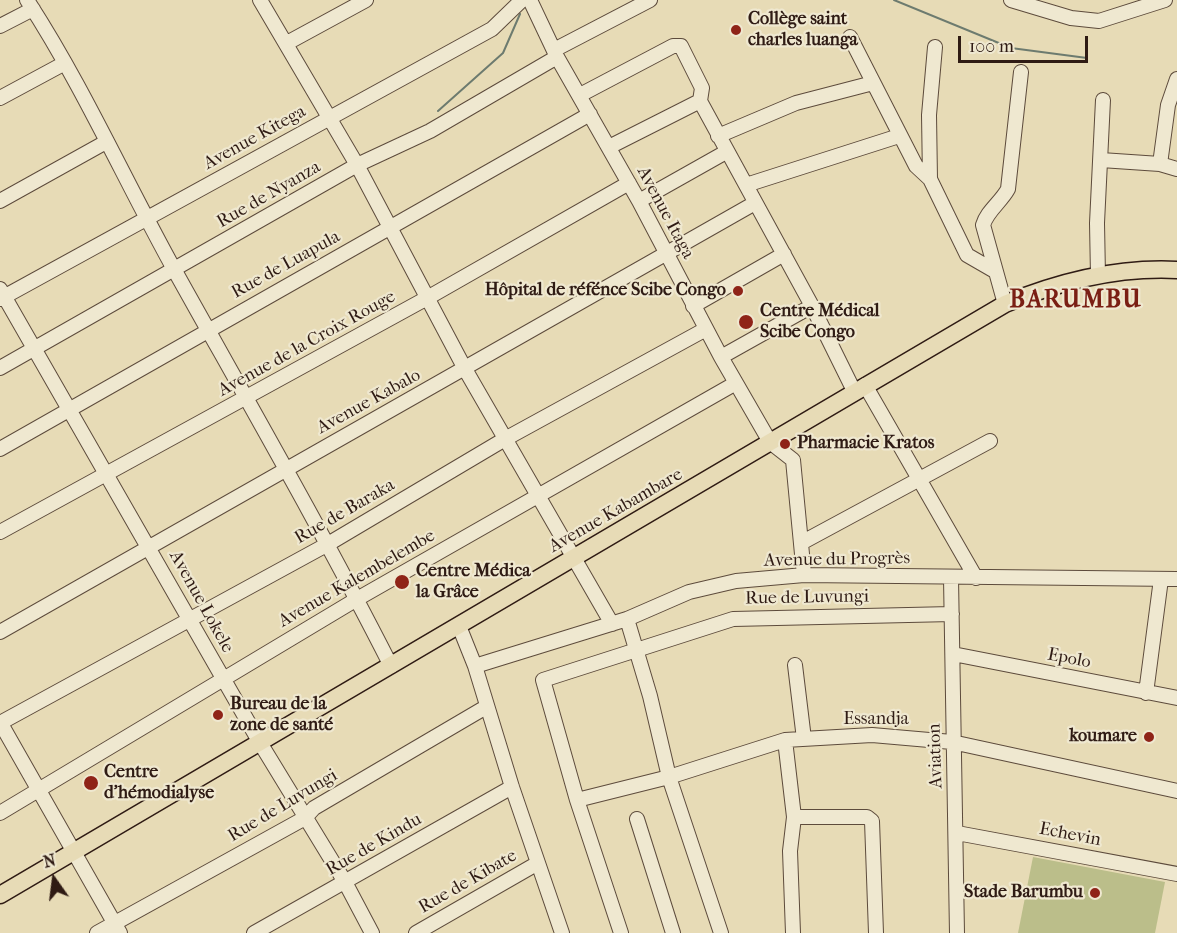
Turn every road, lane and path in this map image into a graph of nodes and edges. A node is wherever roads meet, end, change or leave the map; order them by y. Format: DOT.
graph roads {
  1 [pos="260,0"];
  2 [pos="366,0"];
  3 [pos="650,0"];
  4 [pos="1011,0"];
  5 [pos="1035,0"];
  6 [pos="1165,0"];
  7 [pos="531,2"];
  8 [pos="30,4"];
  9 [pos="1044,12"];
  10 [pos="0,26"];
  11 [pos="850,37"];
  12 [pos="287,43"];
  13 [pos="935,46"];
  14 [pos="556,53"];
  15 [pos="65,63"];
  16 [pos="1021,72"];
  17 [pos="1177,79"];
  18 [pos="873,83"];
  19 [pos="580,95"];
  20 [pos="0,98"];
  21 [pos="1103,100"];
  22 [pos="700,101"];
  23 [pos="590,114"];
  24 [pos="329,117"];
  25 [pos="718,136"];
  26 [pos="899,136"];
  27 [pos="106,142"];
  28 [pos="609,147"];
  29 [pos="726,152"];
  30 [pos="1101,160"];
  31 [pos="357,165"];
  32 [pos="1160,165"];
  33 [pos="1177,169"];
  34 [pos="930,179"];
  35 [pos="629,183"];
  36 [pos="746,185"];
  37 [pos="0,201"];
  38 [pos="639,201"];
  39 [pos="755,203"];
  40 [pos="147,219"];
  41 [pos="390,227"];
  42 [pos="666,254"];
  43 [pos="784,254"];
  44 [pos="175,270"];
  45 [pos="993,270"];
  46 [pos="1177,270"];
  47 [pos="1098,276"];
  48 [pos="2,295"];
  49 [pos="429,297"];
  50 [pos="1005,304"];
  51 [pos="693,306"];
  52 [pos="812,306"];
  53 [pos="208,329"];
  54 [pos="706,330"];
  55 [pos="34,349"];
  56 [pos="721,357"];
  57 [pos="0,368"];
  58 [pos="465,369"];
  59 [pos="736,383"];
  60 [pos="860,388"];
  61 [pos="246,398"];
  62 [pos="69,408"];
  63 [pos="506,439"];
  64 [pos="990,441"];
  65 [pos="770,442"];
  66 [pos="0,448"];
  67 [pos="285,468"];
  68 [pos="107,473"];
  69 [pos="919,481"];
  70 [pos="538,495"];
  71 [pos="0,532"];
  72 [pos="801,543"];
  73 [pos="328,544"];
  74 [pos="149,547"];
  75 [pos="573,558"];
  76 [pos="1177,566"];
  77 [pos="804,575"];
  78 [pos="951,578"];
  79 [pos="976,578"];
  80 [pos="1161,579"];
  81 [pos="1177,579"];
  82 [pos="357,599"];
  83 [pos="952,614"];
  84 [pos="189,620"];
  85 [pos="627,620"];
  86 [pos="612,624"];
  87 [pos="459,626"];
  88 [pos="0,632"];
  89 [pos="636,648"];
  90 [pos="953,654"];
  91 [pos="795,665"];
  92 [pos="391,666"];
  93 [pos="475,666"];
  94 [pos="223,679"];
  95 [pos="1146,693"];
  96 [pos="1177,698"];
  97 [pos="486,707"];
  98 [pos="0,723"];
  99 [pos="804,739"];
  100 [pos="785,740"];
  101 [pos="259,741"];
  102 [pos="952,742"];
  103 [pos="669,777"];
  104 [pos="512,787"];
  105 [pos="37,791"];
  106 [pos="1177,791"];
  107 [pos="577,800"];
  108 [pos="0,813"];
  109 [pos="794,817"];
  110 [pos="305,818"];
  111 [pos="637,819"];
  112 [pos="957,833"];
  113 [pos="73,851"];
  114 [pos="538,863"];
  115 [pos="1177,874"];
  116 [pos="345,882"];
  117 [pos="0,895"];
  118 [pos="117,928"];
  119 [pos="97,933"];
  120 [pos="254,933"];
  121 [pos="372,933"];
  122 [pos="416,933"];
  123 [pos="562,933"];
  124 [pos="621,933"];
  125 [pos="673,933"];
  126 [pos="721,933"];
  127 [pos="793,933"];
  128 [pos="876,933"];
  129 [pos="957,933"];
  1 -- 12 [label="street"];
  2 -- 12 [label="street"];
  3 -- 14 [label="street, Rue de Nyanza"];
  4 -- 9 [label="street"];
  5 -- 9 [label="street"];
  6 -- 9 [label="street"];
  7 -- 14 [label="street, Avenue Itaga"];
  7 -- 24 [label="street, Avenue Kitega"];
  8 -- 10 [label="street"];
  8 -- 15 [label="street"];
  11 -- 18 [label="street"];
  12 -- 24 [label="street"];
  13 -- 34 [label="street"];
  14 -- 19 [label="street, Avenue Itaga"];
  14 -- 31 [label="street, Rue de Nyanza"];
  15 -- 20 [label="street"];
  15 -- 27 [label="street"];
  16 -- 45 [label="street"];
  17 -- 32 [label="street"];
  18 -- 25 [label="street"];
  18 -- 26 [label="street"];
  19 -- 22 [label="street"];
  19 -- 23 [label="street, Avenue Itaga"];
  21 -- 30 [label="street"];
  22 -- 25 [label="street"];
  22 -- 28 [label="street"];
  23 -- 28 [label="street, Avenue Itaga"];
  23 -- 41 [label="street, Rue de Luapula"];
  24 -- 31 [label="street"];
  24 -- 40 [label="street, Avenue Kitega"];
  25 -- 29 [label="street"];
  26 -- 34 [label="street"];
  26 -- 36 [label="street"];
  27 -- 37 [label="street"];
  27 -- 40 [label="street"];
  28 -- 35 [label="street, Avenue Itaga"];
  29 -- 36 [label="street"];
  29 -- 38 [label="street"];
  30 -- 32 [label="street"];
  30 -- 47 [label="street"];
  31 -- 41 [label="street"];
  31 -- 44 [label="street, Rue de Nyanza"];
  32 -- 33 [label="street"];
  34 -- 45 [label="street"];
  35 -- 38 [label="street, Avenue Itaga"];
  35 -- 49 [label="street, Avenue de la Croix Rouge"];
  36 -- 39 [label="street"];
  38 -- 42 [label="street, Avenue Itaga"];
  39 -- 42 [label="street, Avenue Kabalo"];
  39 -- 43 [label="street"];
  40 -- 44 [label="street"];
  40 -- 48 [label="street, Avenue Kitega"];
  41 -- 49 [label="street"];
  41 -- 53 [label="street, Rue de Luapula"];
  42 -- 51 [label="street, Avenue Itaga"];
  42 -- 58 [label="street, Avenue Kabalo"];
  43 -- 51 [label="street"];
  43 -- 52 [label="street"];
  44 -- 53 [label="street"];
  44 -- 55 [label="street, Rue de Nyanza"];
  45 -- 50 [label="street"];
  46 -- 47 [label="main road, Avenue Kabambare"];
  47 -- 50 [label="main road, Avenue Kabambare"];
  48 -- 55 [label="street, Avenue Lokele"];
  49 -- 58 [label="street"];
  49 -- 61 [label="street, Avenue de la Croix Rouge"];
  50 -- 60 [label="main road, Avenue Kabambare"];
  51 -- 54 [label="street, Avenue Itaga"];
  52 -- 56 [label="street"];
  52 -- 60 [label="street"];
  53 -- 61 [label="street"];
  53 -- 62 [label="street, Rue de Luapula"];
  54 -- 56 [label="street, Avenue Itaga"];
  54 -- 63 [label="street, Rue de Baraka"];
  55 -- 57 [label="street, Rue de Nyanza"];
  55 -- 62 [label="street, Avenue Lokele"];
  56 -- 59 [label="street, Avenue Itaga"];
  58 -- 63 [label="street"];
  58 -- 67 [label="street, Avenue Kabalo"];
  59 -- 65 [label="street, Avenue Itaga"];
  59 -- 70 [label="street, Avenue Kalembelembe"];
  60 -- 65 [label="main road, Avenue Kabambare"];
  60 -- 69 [label="street"];
  61 -- 67 [label="street"];
  61 -- 68 [label="street, Avenue de la Croix Rouge"];
  62 -- 66 [label="street, Rue de Luapula"];
  62 -- 68 [label="street, Avenue Lokele"];
  63 -- 70 [label="street"];
  63 -- 73 [label="street, Rue de Baraka"];
  64 -- 69 [label="street"];
  65 -- 72 [label="street"];
  65 -- 75 [label="main road, Avenue Kabambare"];
  67 -- 73 [label="street"];
  67 -- 74 [label="street, Avenue Kabalo"];
  68 -- 71 [label="street, Avenue de la Croix Rouge"];
  68 -- 74 [label="street, Avenue Lokele"];
  69 -- 72 [label="street"];
  69 -- 79 [label="street"];
  70 -- 75 [label="street"];
  70 -- 82 [label="street, Avenue Kalembelembe"];
  72 -- 77 [label="street"];
  73 -- 82 [label="street"];
  73 -- 84 [label="street, Rue de Baraka"];
  74 -- 84 [label="street, Avenue Lokele"];
  74 -- 88 [label="street, Avenue Kabalo"];
  75 -- 86 [label="street"];
  75 -- 87 [label="main road, Avenue Kabambare"];
  76 -- 81 [label="street"];
  77 -- 78 [label="street, Avenue du Progrès"];
  77 -- 85 [label="street, Avenue du Progrès"];
  78 -- 79 [label="street, Avenue du Progrès"];
  78 -- 83 [label="street, Aviation"];
  79 -- 80 [label="street, Avenue du Progrès"];
  80 -- 81 [label="street, Avenue du Progrès"];
  80 -- 95 [label="street"];
  82 -- 92 [label="street"];
  82 -- 94 [label="street, Avenue Kalembelembe"];
  83 -- 89 [label="street, Rue de Luvungi"];
  83 -- 90 [label="street, Aviation"];
  84 -- 94 [label="street, Avenue Lokele"];
  84 -- 98 [label="street, Rue de Baraka"];
  85 -- 86 [label="street, Avenue du Progrès"];
  85 -- 89 [label="street"];
  86 -- 93 [label="street, Avenue du Progrès"];
  87 -- 92 [label="main road, Avenue Kabambare"];
  87 -- 93 [label="street"];
  89 -- 103 [label="street"];
  89 -- 107 [label="street, Rue de Luvungi"];
  90 -- 95 [label="street, Epolo"];
  90 -- 102 [label="street, Aviation"];
  91 -- 99 [label="street"];
  92 -- 101 [label="main road, Avenue Kabambare"];
  93 -- 97 [label="street"];
  94 -- 101 [label="street, Avenue Lokele"];
  94 -- 105 [label="street, Avenue Kalembelembe"];
  95 -- 96 [label="street, Epolo"];
  97 -- 104 [label="street"];
  97 -- 110 [label="street, Rue de Luvungi"];
  98 -- 105 [label="street"];
  99 -- 100 [label="street, Essandja"];
  99 -- 102 [label="street, Essandja"];
  100 -- 103 [label="street, Essandja"];
  100 -- 109 [label="street"];
  101 -- 110 [label="street, Avenue Lokele"];
  101 -- 113 [label="main road, Avenue Kabambare"];
  102 -- 106 [label="street, Essandja"];
  102 -- 112 [label="street, Aviation"];
  103 -- 107 [label="street, Essandja"];
  103 -- 126 [label="street"];
  104 -- 114 [label="street"];
  104 -- 116 [label="street, Rue de Kindu"];
  105 -- 108 [label="street, Avenue Kalembelembe"];
  105 -- 113 [label="street"];
  107 -- 124 [label="street"];
  109 -- 127 [label="street"];
  109 -- 128 [label="street"];
  110 -- 116 [label="street, Avenue Lokele"];
  110 -- 118 [label="street, Rue de Luvungi"];
  111 -- 125 [label="street"];
  112 -- 115 [label="street, Echevin"];
  112 -- 129 [label="street, Aviation"];
  113 -- 117 [label="main road, Avenue Kabambare"];
  113 -- 118 [label="street"];
  114 -- 122 [label="street, Rue de Kibate"];
  114 -- 123 [label="street"];
  116 -- 120 [label="street, Rue de Kindu"];
  116 -- 121 [label="street, Avenue Lokele"];
  118 -- 119 [label="street, Rue de Luvungi"];
}
